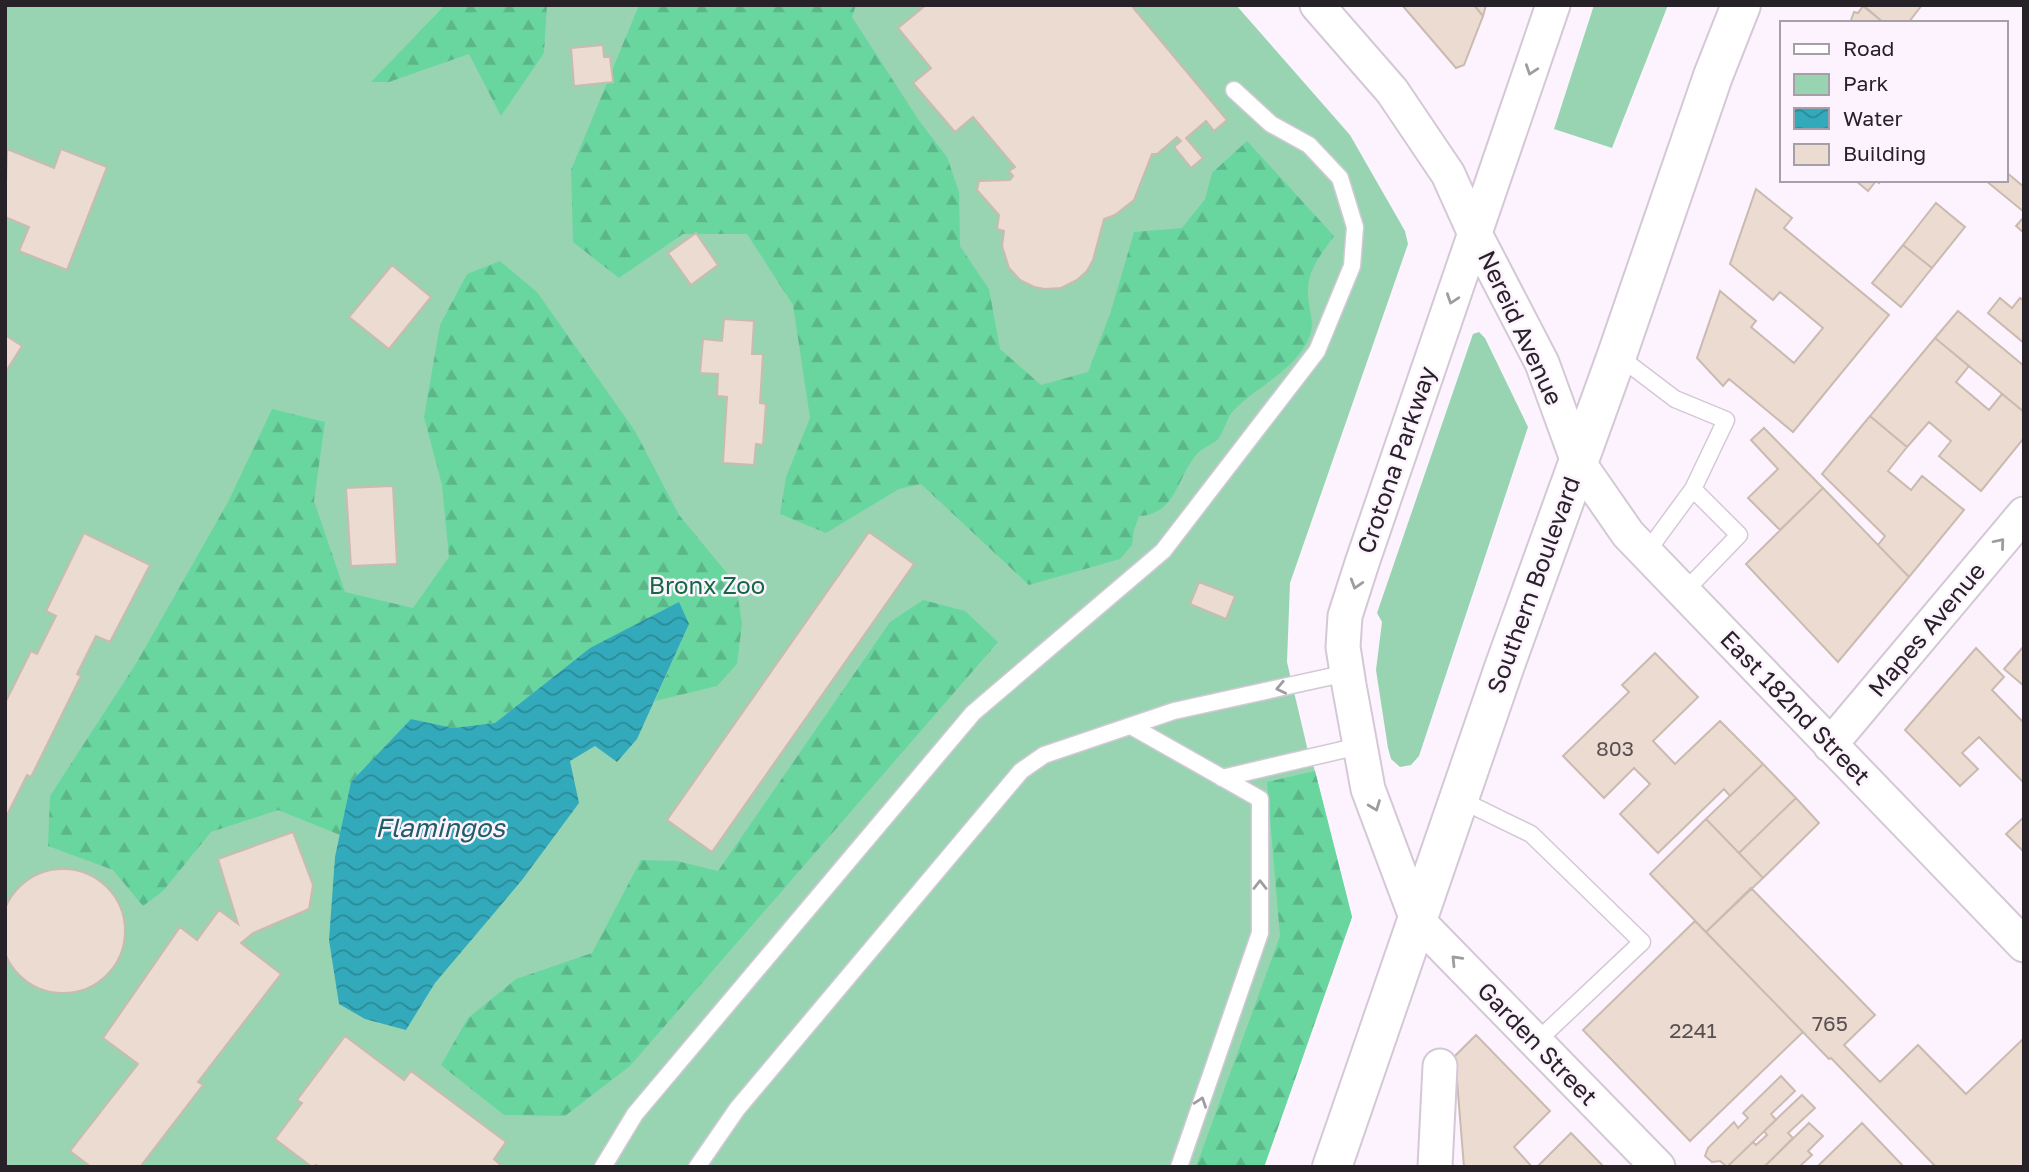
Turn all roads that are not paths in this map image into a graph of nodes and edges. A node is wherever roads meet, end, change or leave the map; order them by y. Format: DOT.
graph roads {
  1 [pos="1317,5"];
  2 [pos="1553,5"];
  3 [pos="1741,5"];
  4 [pos="1234,90"];
  5 [pos="1475,234"];
  6 [pos="1617,355"];
  7 [pos="1578,463"];
  8 [pos="1693,489"];
  9 [pos="2024,514"];
  10 [pos="1646,553"];
  11 [pos="1684,592"];
  12 [pos="1347,673"];
  13 [pos="1131,726"];
  14 [pos="1830,745"];
  15 [pos="1359,746"];
  16 [pos="1222,778"];
  17 [pos="1459,799"];
  18 [pos="1417,920"];
  19 [pos="2024,945"];
  20 [pos="1536,1042"];
  21 [pos="1440,1066"];
  22 [pos="603,1167"];
  23 [pos="697,1167"];
  24 [pos="1178,1167"];
  25 [pos="1332,1167"];
  26 [pos="1435,1167"];
  27 [pos="1658,1167"];
  1 -- 5 [label="street, Nereid Avenue"];
  2 -- 5 [label="street, Crotona Parkway, one-way"];
  3 -- 6 [label="main road, Southern Boulevard"];
  4 -- 22 [label="lane"];
  5 -- 7 [label="street, Nereid Avenue"];
  5 -- 12 [label="street, Crotona Parkway, one-way"];
  6 -- 7 [label="main road, Southern Boulevard"];
  6 -- 8 [label="lane"];
  7 -- 10 [label="street, East 182nd Street"];
  7 -- 17 [label="main road, Southern Boulevard"];
  8 -- 10 [label="lane"];
  8 -- 11 [label="lane"];
  14 -- 9 [label="street, Mapes Avenue, one-way"];
  10 -- 11 [label="street, East 182nd Street"];
  11 -- 14 [label="street, East 182nd Street"];
  12 -- 13 [label="lane, one-way"];
  12 -- 15 [label="street, Crotona Parkway"];
  13 -- 16 [label="lane"];
  13 -- 23 [label="lane"];
  14 -- 19 [label="street, East 182nd Street"];
  15 -- 16 [label="lane"];
  15 -- 18 [label="street, Crotona Parkway, one-way"];
  24 -- 16 [label="lane, one-way"];
  17 -- 18 [label="main road, Southern Boulevard"];
  17 -- 20 [label="lane"];
  20 -- 18 [label="street, Garden Street, one-way"];
  18 -- 25 [label="main road, Southern Boulevard"];
  20 -- 27 [label="street, Garden Street"];
  21 -- 26 [label="street"];
}
